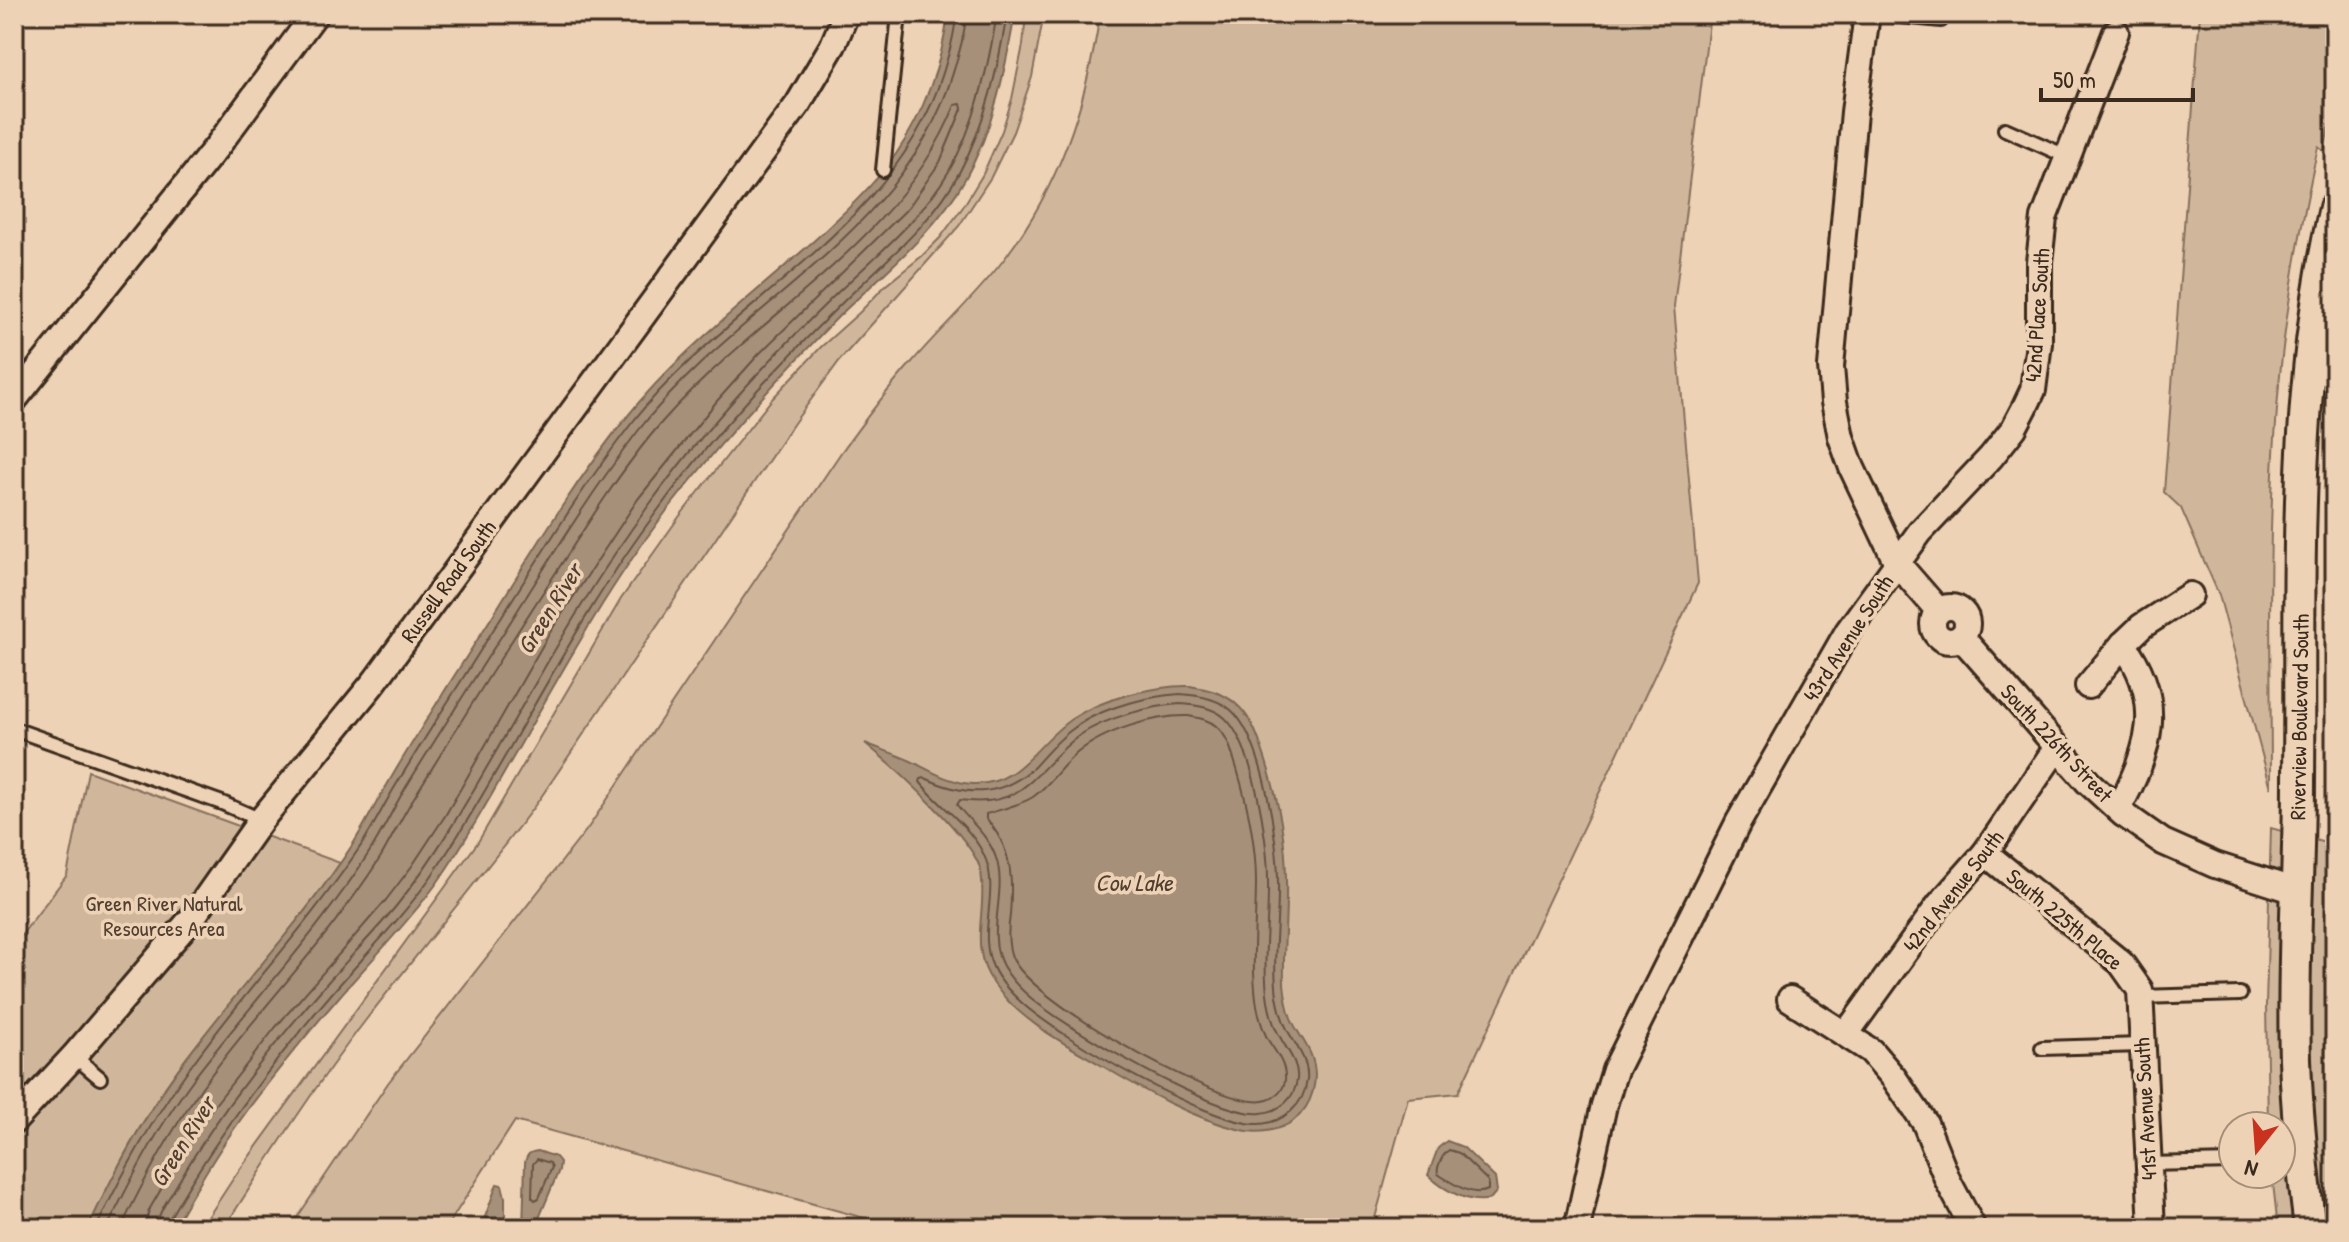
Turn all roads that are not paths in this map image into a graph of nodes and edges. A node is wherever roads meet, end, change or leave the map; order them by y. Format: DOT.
graph roads {
  1 [pos="315,14"];
  2 [pos="846,14"];
  3 [pos="899,14"];
  4 [pos="1867,14"];
  5 [pos="1881,14"];
  6 [pos="1941,20"];
  7 [pos="2116,32"];
  8 [pos="2005,129"];
  9 [pos="2068,157"];
  10 [pos="883,170"];
  11 [pos="2335,208"];
  12 [pos="14,400"];
  13 [pos="1897,563"];
  14 [pos="2190,595"];
  15 [pos="2123,644"];
  16 [pos="2088,686"];
  17 [pos="14,729"];
  18 [pos="2057,747"];
  19 [pos="2118,809"];
  20 [pos="261,820"];
  21 [pos="1985,853"];
  22 [pos="2296,891"];
  23 [pos="2140,994"];
  24 [pos="2240,994"];
  25 [pos="1790,999"];
  26 [pos="1846,1034"];
  27 [pos="2142,1045"];
  28 [pos="2042,1048"];
  29 [pos="74,1056"];
  30 [pos="100,1078"];
  31 [pos="14,1121"];
  32 [pos="2217,1162"];
  33 [pos="2148,1164"];
  34 [pos="1577,1228"];
  35 [pos="1973,1228"];
  36 [pos="2152,1228"];
  37 [pos="2310,1228"];
  1 -- 12 [label="street"];
  2 -- 20 [label="street, Russell Road South"];
  3 -- 10 [label="lane"];
  4 -- 13 [label="street, 43rd Avenue South"];
  5 -- 6 [label="lane"];
  7 -- 9 [label="street, 42nd Place South"];
  8 -- 9 [label="lane"];
  9 -- 13 [label="street, 42nd Place South"];
  11 -- 22 [label="street, Riverview Boulevard South"];
  13 -- 18 [label="street, South 226th Street"];
  13 -- 34 [label="street, 43rd Avenue South"];
  14 -- 15 [label="street"];
  15 -- 16 [label="street"];
  15 -- 19 [label="street"];
  17 -- 20 [label="lane"];
  18 -- 19 [label="street, South 226th Street"];
  18 -- 21 [label="street, 42nd Avenue South"];
  19 -- 22 [label="street, South 226th Street"];
  20 -- 29 [label="street, Russell Road South"];
  21 -- 23 [label="street, South 225th Place"];
  21 -- 26 [label="street, 42nd Avenue South"];
  22 -- 37 [label="street, Riverview Boulevard South"];
  23 -- 24 [label="lane"];
  23 -- 27 [label="street, 41st Avenue South"];
  25 -- 26 [label="street"];
  26 -- 35 [label="street"];
  27 -- 28 [label="lane"];
  27 -- 33 [label="street, 41st Avenue South"];
  29 -- 30 [label="lane"];
  29 -- 31 [label="street, Russell Road South"];
  32 -- 33 [label="lane"];
  33 -- 36 [label="street, 41st Avenue South"];
}
